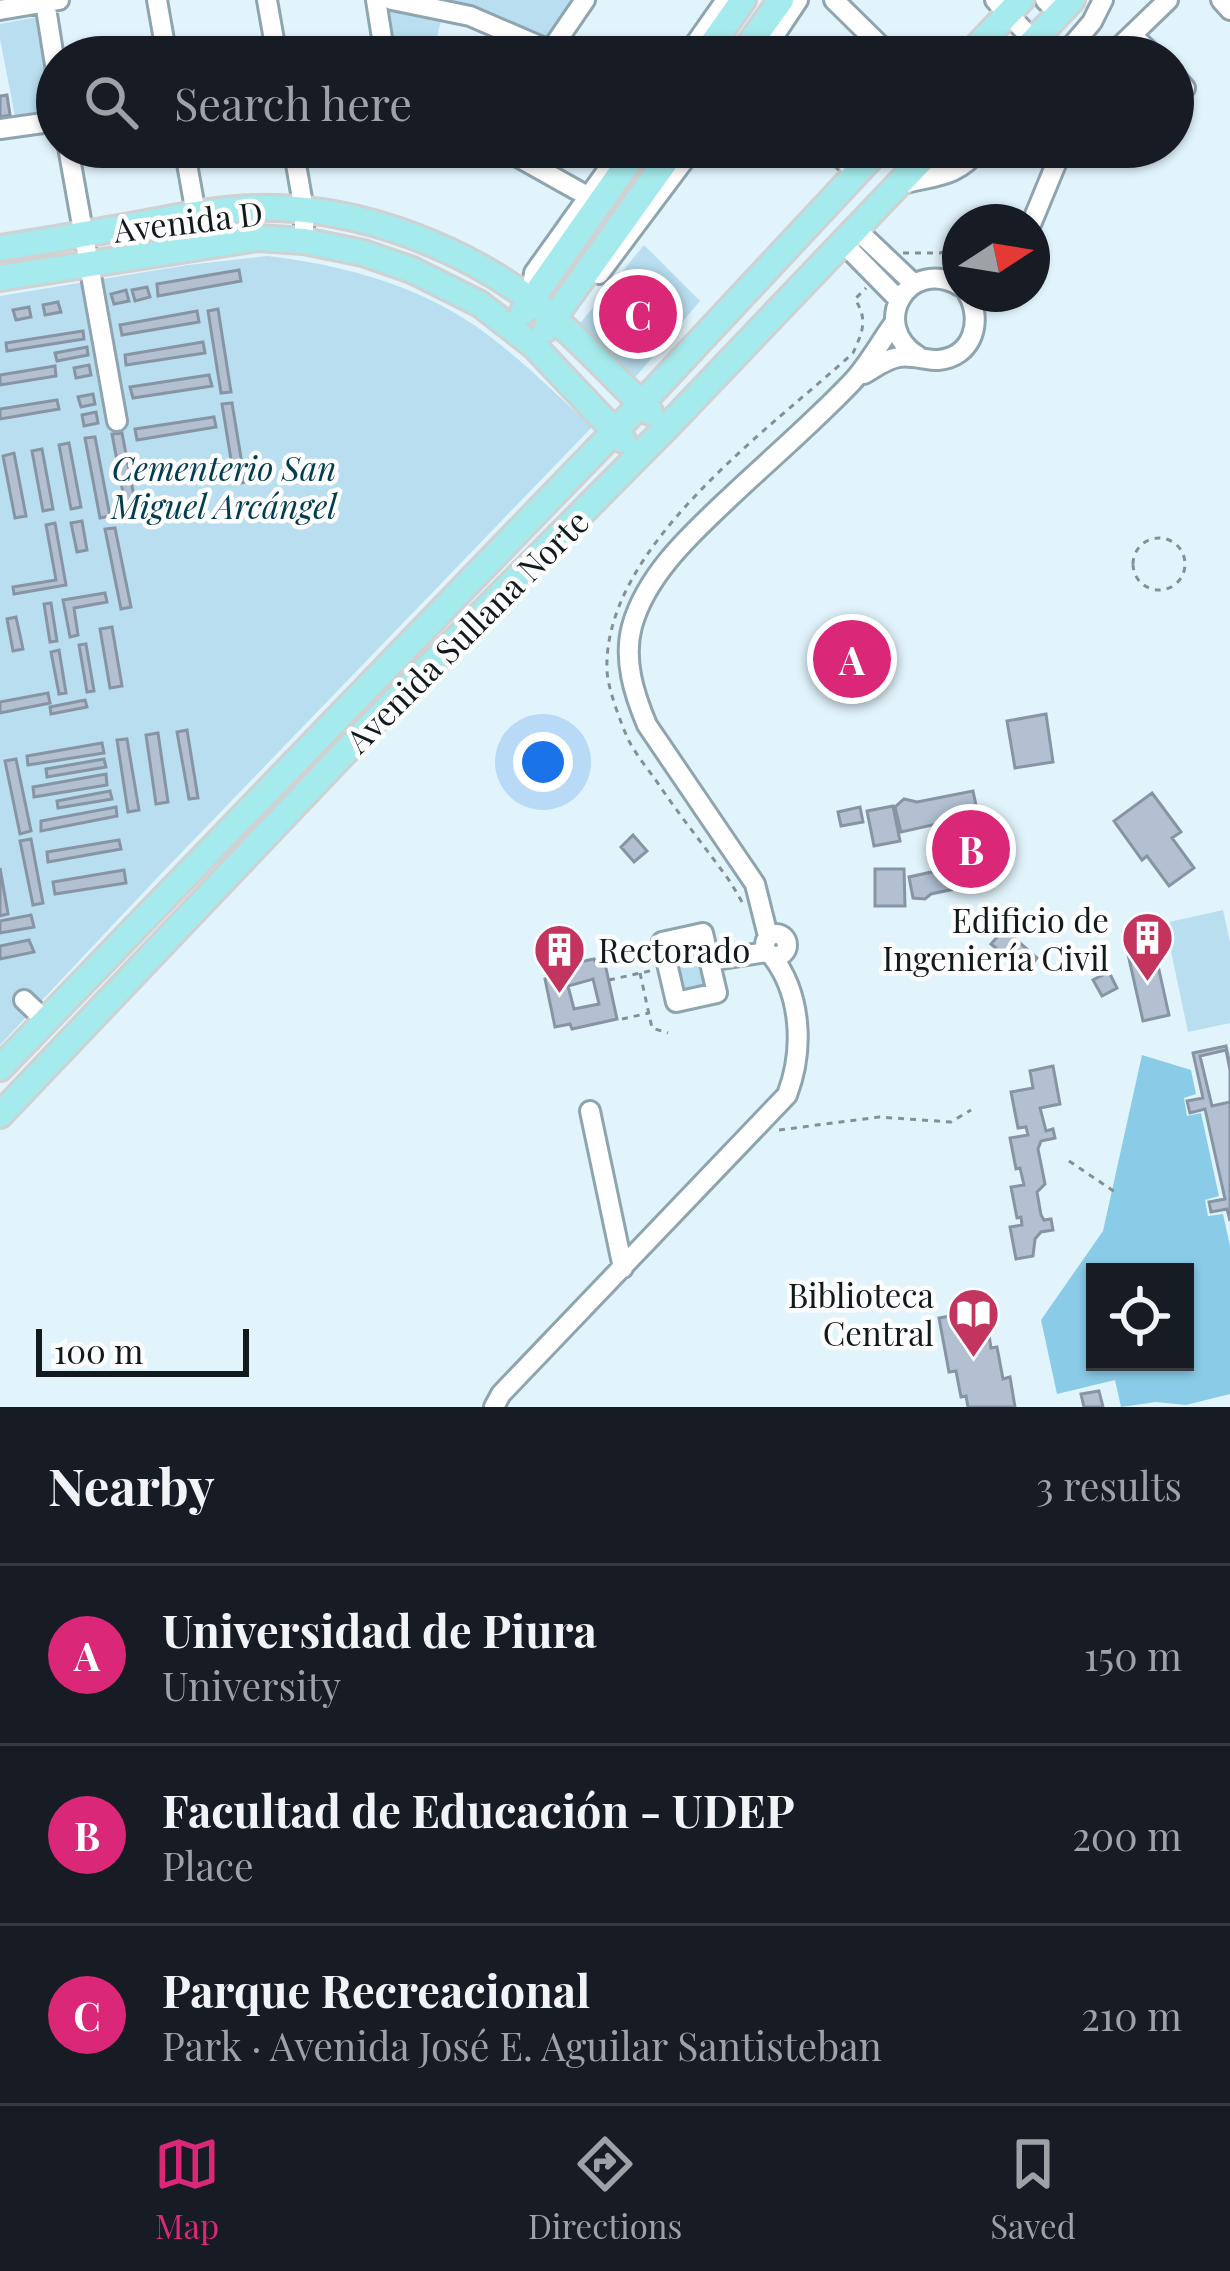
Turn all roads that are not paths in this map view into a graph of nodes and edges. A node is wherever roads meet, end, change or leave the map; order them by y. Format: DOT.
graph roads {
  1 [pos="157,0"];
  2 [pos="267,0"];
  3 [pos="376,0"];
  4 [pos="392,0"];
  5 [pos="585,0"];
  6 [pos="726,0"];
  7 [pos="743,0"];
  8 [pos="781,0"];
  9 [pos="798,0"];
  10 [pos="834,0"];
  11 [pos="1103,0"];
  12 [pos="1168,0"];
  13 [pos="1221,0"];
  14 [pos="52,1"];
  15 [pos="1008,4"];
  16 [pos="1059,5"];
  17 [pos="0,10"];
  18 [pos="1230,10"];
  19 [pos="1132,35"];
  20 [pos="54,36"];
  21 [pos="163,36"];
  22 [pos="273,36"];
  23 [pos="382,36"];
  24 [pos="516,36"];
  25 [pos="566,36"];
  26 [pos="701,36"];
  27 [pos="718,36"];
  28 [pos="755,36"];
  29 [pos="774,36"];
  30 [pos="871,36"];
  31 [pos="983,36"];
  32 [pos="1021,36"];
  33 [pos="1036,36"];
  34 [pos="1080,36"];
  35 [pos="36,124"];
  36 [pos="0,129"];
  37 [pos="71,168"];
  38 [pos="188,168"];
  39 [pos="297,168"];
  40 [pos="537,168"];
  41 [pos="609,168"];
  42 [pos="624,168"];
  43 [pos="661,168"];
  44 [pos="678,168"];
  45 [pos="852,168"];
  46 [pos="860,168"];
  47 [pos="914,168"];
  48 [pos="962,168"];
  49 [pos="1054,168"];
  50 [pos="856,172"];
  51 [pos="898,185"];
  52 [pos="589,197"];
  53 [pos="1039,204"];
  54 [pos="304,210"];
  55 [pos="196,214"];
  56 [pos="82,235"];
  57 [pos="849,236"];
  58 [pos="304,241"];
  59 [pos="0,248"];
  60 [pos="88,264"];
  61 [pos="0,278"];
  62 [pos="942,279"];
  63 [pos="914,284"];
  64 [pos="530,300"];
  65 [pos="899,300"];
  66 [pos="975,312"];
  67 [pos="554,318"];
  68 [pos="895,322"];
  69 [pos="512,328"];
  70 [pos="535,346"];
  71 [pos="918,356"];
  72 [pos="855,379"];
  73 [pos="641,404"];
  74 [pos="117,422"];
  75 [pos="666,428"];
  76 [pos="614,431"];
  77 [pos="639,455"];
  78 [pos="775,949"];
  79 [pos="710,961"];
  80 [pos="24,1000"];
  81 [pos="46,1021"];
  82 [pos="0,1068"];
  83 [pos="590,1111"];
  84 [pos="0,1114"];
  85 [pos="623,1268"];
  86 [pos="494,1407"];
  1 -- 21 [label="street"];
  2 -- 22 [label="street"];
  3 -- 23 [label="street"];
  4 -- 24 [label="street"];
  5 -- 25 [label="street"];
  6 -- 26 [label="street"];
  7 -- 27 [label="main road"];
  8 -- 28 [label="main road"];
  9 -- 29 [label="street"];
  10 -- 30 [label="street"];
  11 -- 34 [label="street"];
  12 -- 19 [label="street"];
  13 -- 18 [label="street"];
  14 -- 17 [label="street"];
  14 -- 20 [label="street"];
  15 -- 31 [label="main road"];
  15 -- 32 [label="street"];
  16 -- 33 [label="main road"];
  35 -- 36 [label="street"];
  37 -- 56 [label="street"];
  38 -- 55 [label="street"];
  39 -- 54 [label="street"];
  40 -- 52 [label="street"];
  41 -- 52 [label="street"];
  42 -- 64 [label="main road"];
  43 -- 67 [label="main road"];
  44 -- 67 [label="street"];
  45 -- 50 [label="street"];
  46 -- 50 [label="main road, Avenida Sullana Norte"];
  47 -- 51 [label="main road, Avenida Sullana Norte"];
  48 -- 51 [label="street"];
  49 -- 53 [label="street"];
  50 -- 73 [label="main road, Avenida Sullana Norte"];
  51 -- 57 [label="main road, Avenida Sullana Norte"];
  52 -- 64 [label="street"];
  54 -- 55 [label="main road, Avenida D"];
  54 -- 58 [label="street"];
  54 -- 64 [label="main road, Avenida D"];
  55 -- 56 [label="main road, Avenida D"];
  56 -- 59 [label="main road, Avenida D"];
  56 -- 60 [label="street"];
  57 -- 63 [label="street"];
  57 -- 65 [label="street"];
  57 -- 75 [label="main road, Avenida Sullana Norte"];
  58 -- 60 [label="main road, Avenida D"];
  58 -- 69 [label="main road, Avenida D"];
  60 -- 61 [label="main road, Avenida D"];
  60 -- 74 [label="street"];
  62 -- 63 [label="street"];
  63 -- 65 [label="street"];
  64 -- 67 [label="main road, Avenida D"];
  64 -- 69 [label="main road"];
  65 -- 68 [label="street"];
  66 -- 71 [label="street"];
  67 -- 70 [label="main road"];
  67 -- 73 [label="main road, Avenida D"];
  68 -- 71 [label="street"];
  68 -- 72 [label="street"];
  69 -- 70 [label="main road, Avenida D"];
  70 -- 76 [label="main road, Avenida D"];
  71 -- 72 [label="street"];
  72 -- 78 [label="street"];
  73 -- 75 [label="main road, Avenida D"];
  73 -- 76 [label="main road, Avenida Sullana Norte"];
  75 -- 77 [label="main road, Avenida Sullana Norte"];
  76 -- 77 [label="main road, Avenida D"];
  76 -- 81 [label="main road, Avenida Sullana Norte"];
  77 -- 84 [label="main road, Avenida Sullana Norte"];
  78 -- 79 [label="street"];
  78 -- 85 [label="street"];
  80 -- 81 [label="street"];
  81 -- 82 [label="main road, Avenida Sullana Norte"];
  83 -- 85 [label="street"];
  85 -- 86 [label="street"];
}
